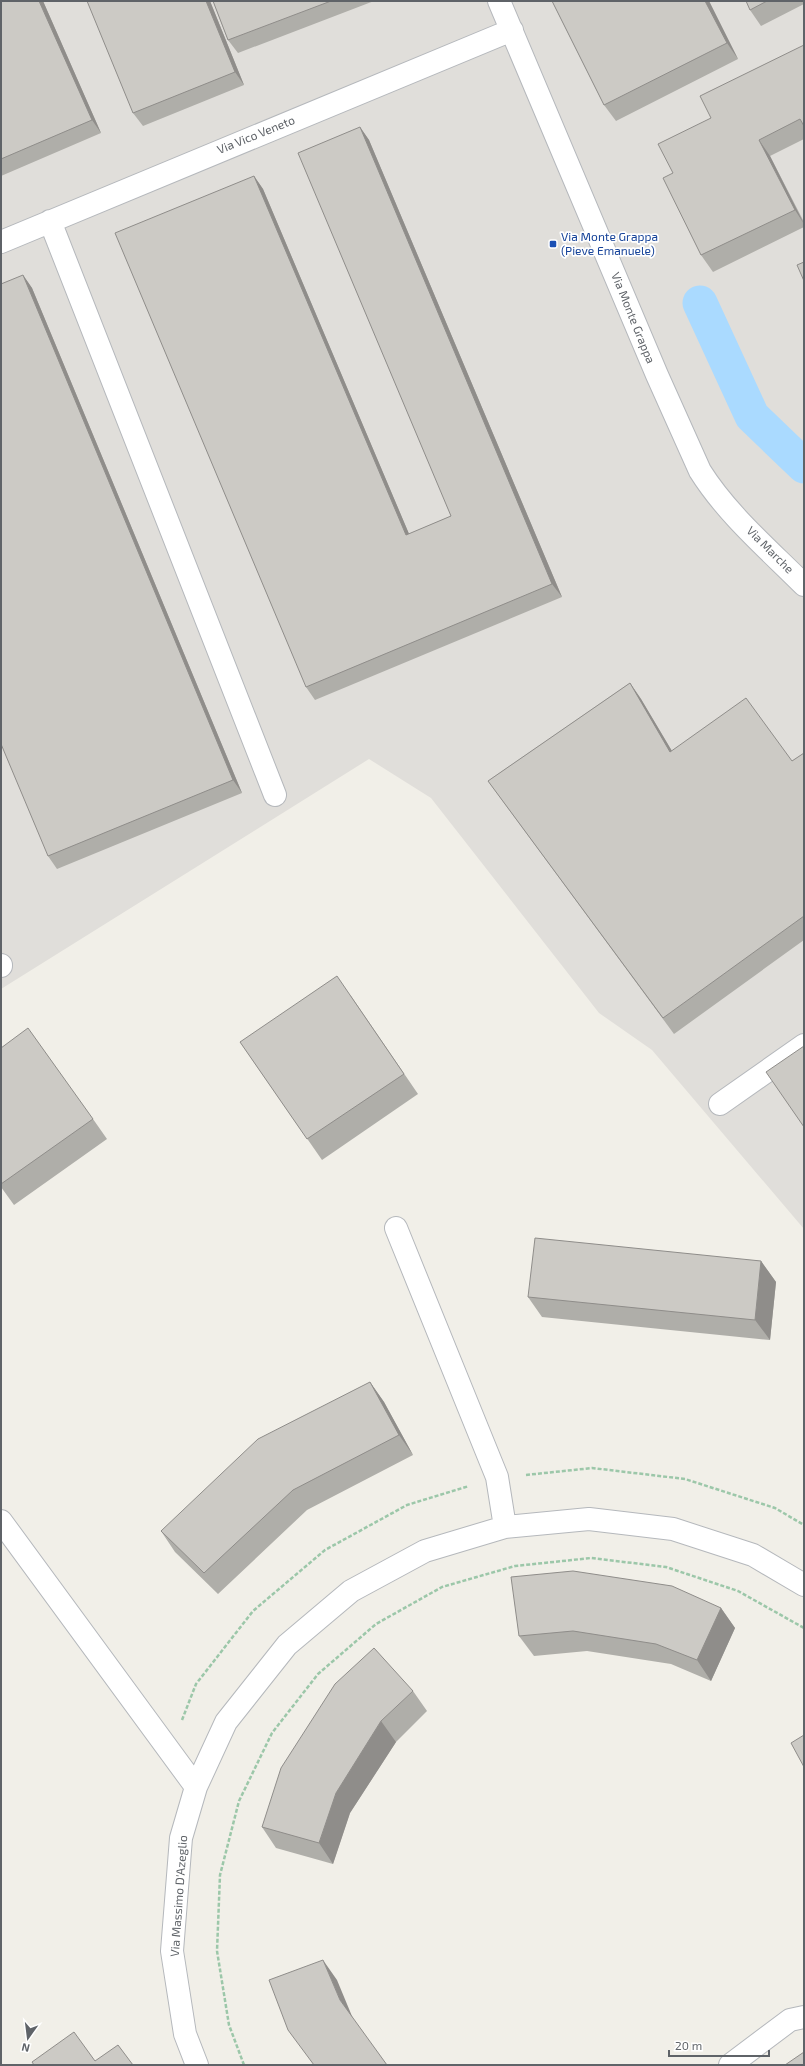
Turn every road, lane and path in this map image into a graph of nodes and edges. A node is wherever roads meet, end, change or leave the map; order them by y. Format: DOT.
graph roads {
  1 [pos="499,1"];
  2 [pos="512,30"];
  3 [pos="50,221"];
  4 [pos="1,242"];
  5 [pos="735,516"];
  6 [pos="804,585"];
  7 [pos="275,795"];
  8 [pos="804,1045"];
  9 [pos="720,1104"];
  10 [pos="396,1228"];
  11 [pos="1,1521"];
  12 [pos="505,1527"];
  13 [pos="804,1584"];
  14 [pos="804,1628"];
  15 [pos="196,1787"];
  16 [pos="804,2017"];
  17 [pos="197,2065"];
  18 [pos="244,2065"];
  19 [pos="730,2065"];
  1 -- 2 [label="street, Via Monte Grappa"];
  2 -- 3 [label="street, Via Vico Veneto"];
  2 -- 5 [label="street, Via Monte Grappa"];
  3 -- 4 [label="street, Via Vico Veneto"];
  3 -- 7 [label="street"];
  5 -- 6 [label="street, Via Marche"];
  8 -- 9 [label="street"];
  10 -- 12 [label="street"];
  11 -- 15 [label="street"];
  12 -- 13 [label="street, Via Massimo D'Azeglio"];
  12 -- 15 [label="street, Via Massimo D'Azeglio"];
  14 -- 18 [label="path"];
  15 -- 17 [label="street, Via Massimo D'Azeglio"];
  16 -- 19 [label="street"];
}
